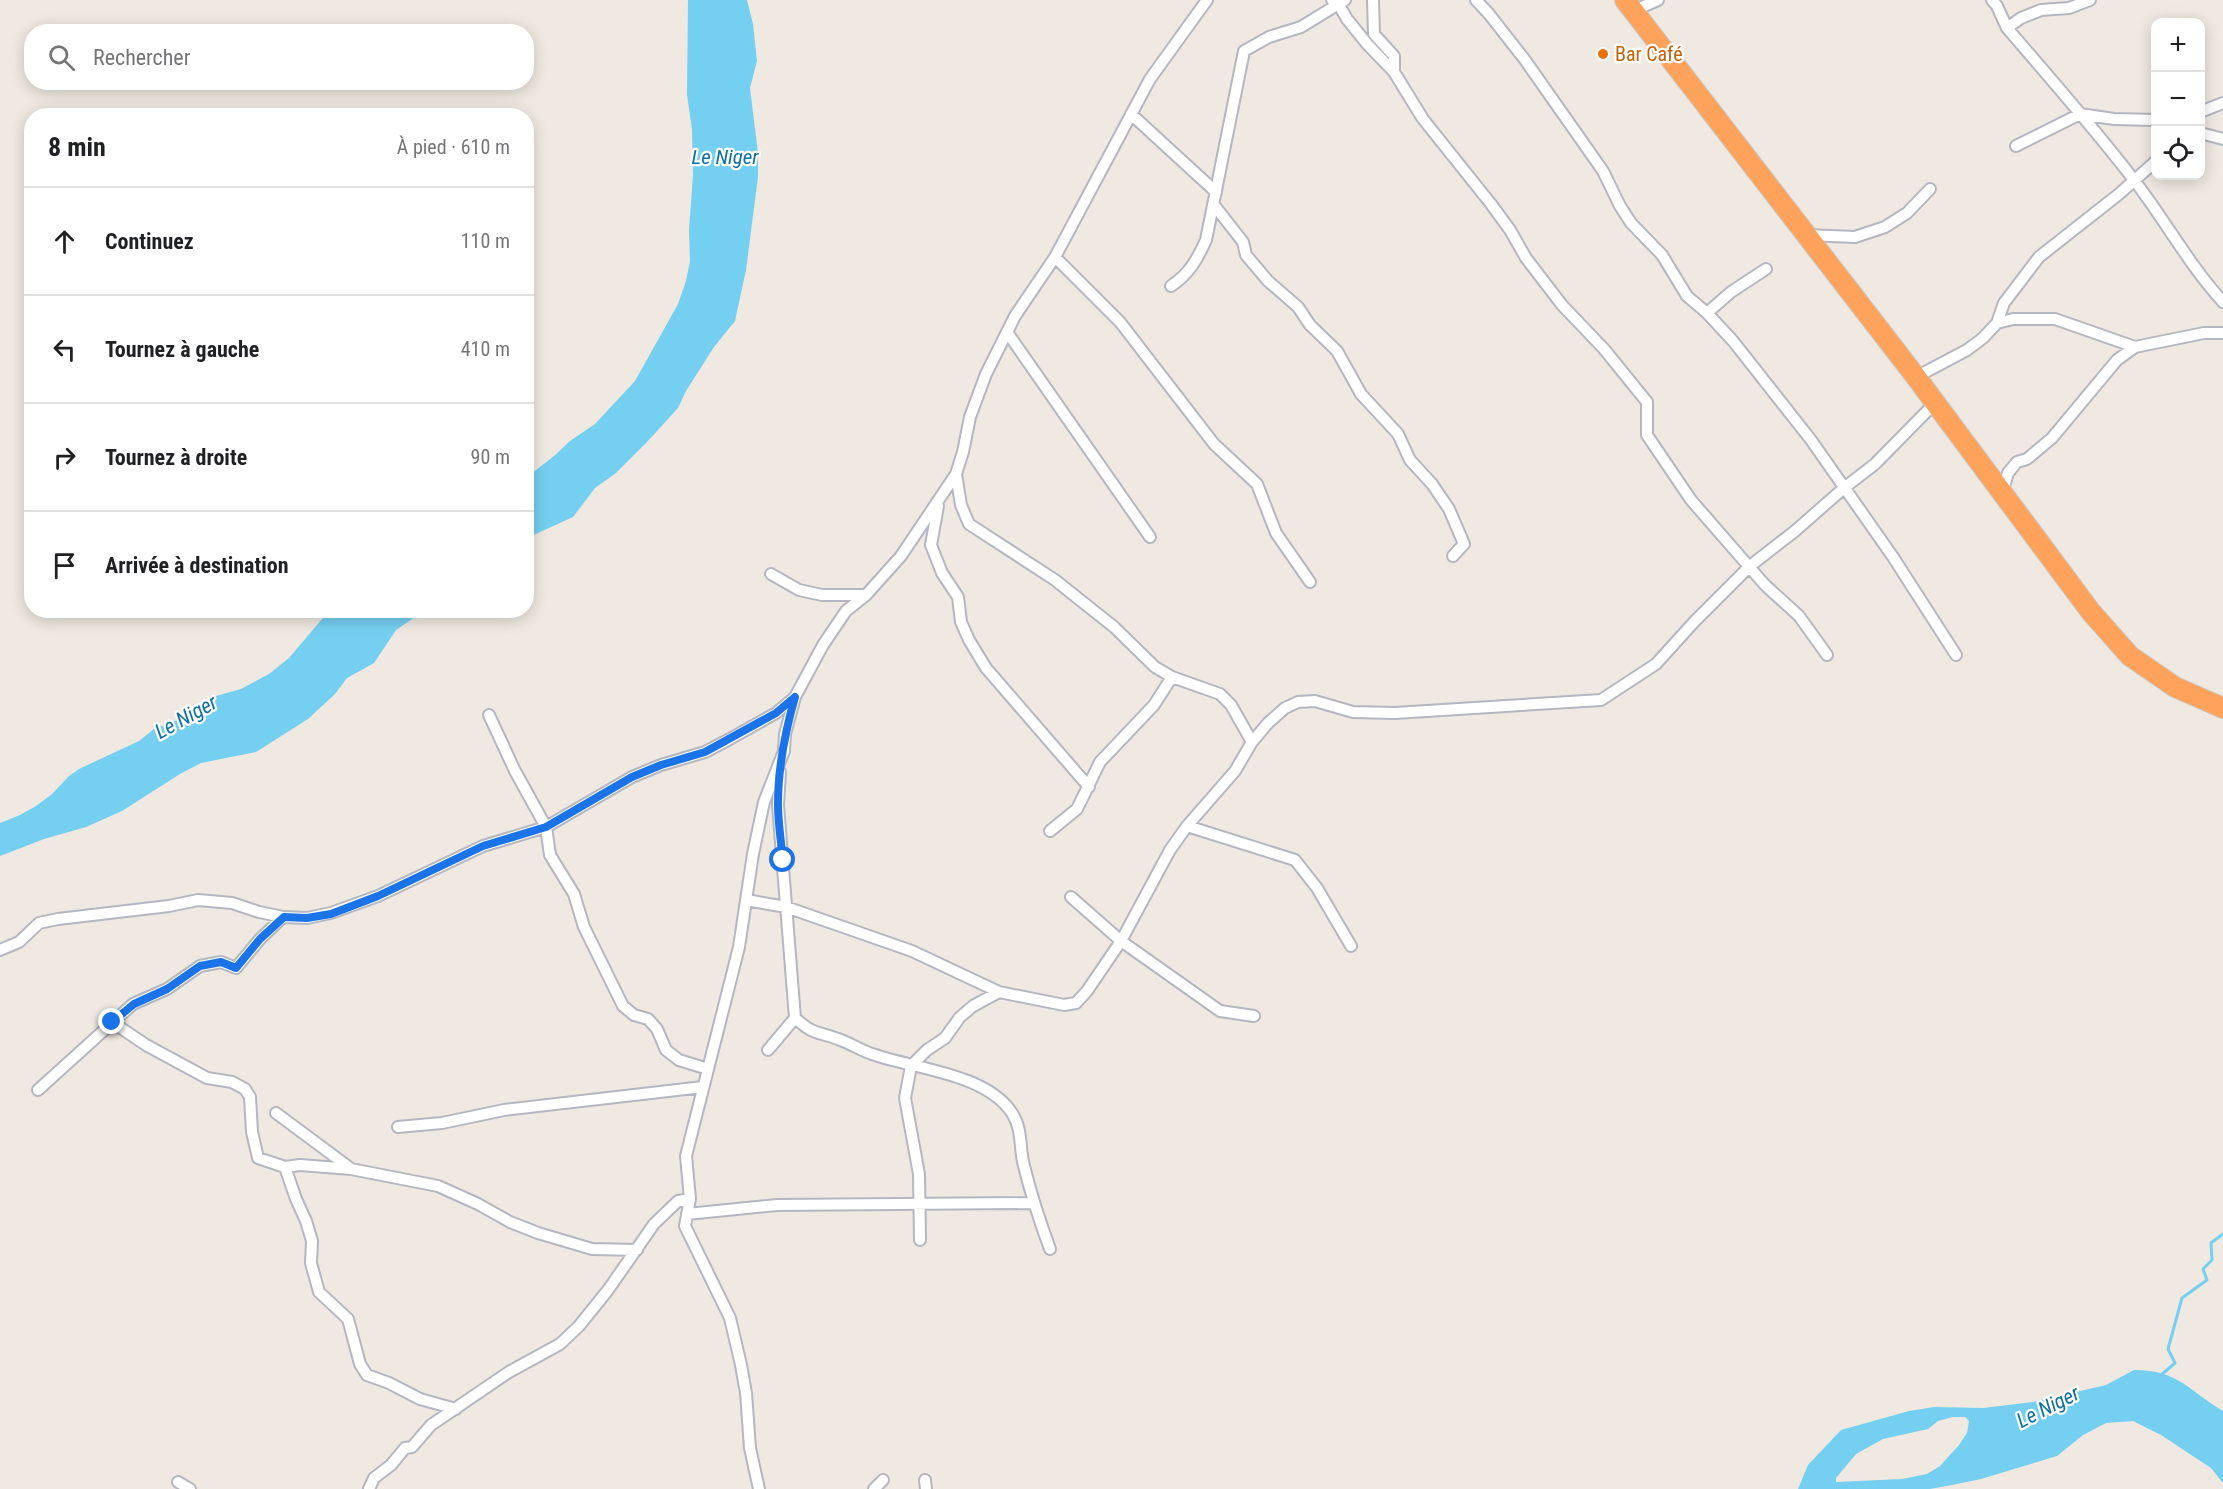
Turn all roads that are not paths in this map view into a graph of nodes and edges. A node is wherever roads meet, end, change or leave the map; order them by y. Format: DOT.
graph roads {
  1 [pos="1207,0"];
  2 [pos="1373,0"];
  3 [pos="1476,0"];
  4 [pos="1658,0"];
  5 [pos="1992,0"];
  6 [pos="2090,0"];
  7 [pos="1339,2"];
  8 [pos="1629,5"];
  9 [pos="2007,28"];
  10 [pos="1394,72"];
  11 [pos="2223,103"];
  12 [pos="2205,112"];
  13 [pos="1131,114"];
  14 [pos="2080,114"];
  15 [pos="2151,121"];
  16 [pos="2205,134"];
  17 [pos="2223,139"];
  18 [pos="2016,146"];
  19 [pos="2151,166"];
  20 [pos="2134,180"];
  21 [pos="1930,189"];
  22 [pos="1216,192"];
  23 [pos="1214,205"];
  24 [pos="1806,235"];
  25 [pos="1055,257"];
  26 [pos="1766,268"];
  27 [pos="1171,286"];
  28 [pos="2223,302"];
  29 [pos="1707,313"];
  30 [pos="1997,323"];
  31 [pos="1007,332"];
  32 [pos="2223,333"];
  33 [pos="2135,347"];
  34 [pos="1916,377"];
  35 [pos="1935,403"];
  36 [pos="956,474"];
  37 [pos="1844,488"];
  38 [pos="2002,493"];
  39 [pos="939,500"];
  40 [pos="1150,537"];
  41 [pos="1453,556"];
  42 [pos="1750,566"];
  43 [pos="771,574"];
  44 [pos="1310,582"];
  45 [pos="866,595"];
  46 [pos="1827,655"];
  47 [pos="1956,655"];
  48 [pos="1172,676"];
  49 [pos="795,697"];
  50 [pos="2223,708"];
  51 [pos="489,715"];
  52 [pos="1252,742"];
  53 [pos="784,751"];
  54 [pos="1089,787"];
  55 [pos="1187,826"];
  56 [pos="546,827"];
  57 [pos="1050,831"];
  58 [pos="1071,897"];
  59 [pos="746,900"];
  60 [pos="786,908"];
  61 [pos="284,917"];
  62 [pos="1120,941"];
  63 [pos="1351,946"];
  64 [pos="0,950"];
  65 [pos="999,992"];
  66 [pos="1254,1016"];
  67 [pos="795,1018"];
  68 [pos="112,1022"];
  69 [pos="768,1050"];
  70 [pos="910,1066"];
  71 [pos="708,1069"];
  72 [pos="703,1088"];
  73 [pos="38,1090"];
  74 [pos="276,1113"];
  75 [pos="398,1127"];
  76 [pos="285,1167"];
  77 [pos="351,1169"];
  78 [pos="690,1199"];
  79 [pos="919,1203"];
  80 [pos="1034,1203"];
  81 [pos="687,1214"];
  82 [pos="920,1240"];
  83 [pos="1050,1249"];
  84 [pos="637,1250"];
  85 [pos="456,1408"];
  86 [pos="883,1480"];
  87 [pos="178,1482"];
  88 [pos="190,1489"];
  89 [pos="369,1489"];
  90 [pos="759,1489"];
  91 [pos="874,1489"];
  1 -- 13 [label="street"];
  2 -- 10 [label="street"];
  3 -- 29 [label="street"];
  4 -- 8 [label="street"];
  5 -- 9 [label="street"];
  6 -- 9 [label="street"];
  7 -- 10 [label="street"];
  7 -- 22 [label="street"];
  8 -- 24 [label="highway"];
  9 -- 14 [label="street"];
  10 -- 42 [label="street"];
  11 -- 12 [label="street"];
  13 -- 22 [label="street"];
  13 -- 25 [label="street"];
  14 -- 15 [label="street"];
  14 -- 18 [label="street"];
  14 -- 20 [label="street"];
  16 -- 17 [label="street"];
  19 -- 20 [label="street"];
  20 -- 28 [label="street"];
  20 -- 30 [label="street"];
  21 -- 24 [label="street"];
  22 -- 23 [label="street"];
  23 -- 27 [label="street"];
  23 -- 41 [label="street"];
  24 -- 34 [label="highway"];
  25 -- 31 [label="street"];
  25 -- 44 [label="street"];
  26 -- 29 [label="street"];
  29 -- 37 [label="street"];
  30 -- 33 [label="street"];
  30 -- 34 [label="street"];
  31 -- 36 [label="street"];
  31 -- 40 [label="street"];
  32 -- 33 [label="street"];
  33 -- 38 [label="street"];
  34 -- 35 [label="highway"];
  35 -- 37 [label="street"];
  35 -- 38 [label="highway"];
  36 -- 39 [label="street"];
  36 -- 48 [label="street"];
  37 -- 42 [label="street"];
  37 -- 47 [label="street"];
  38 -- 50 [label="highway"];
  39 -- 45 [label="street"];
  39 -- 54 [label="street"];
  42 -- 46 [label="street"];
  42 -- 52 [label="street"];
  43 -- 45 [label="street"];
  45 -- 49 [label="street"];
  48 -- 52 [label="street"];
  48 -- 54 [label="street"];
  49 -- 53 [label="street"];
  49 -- 56 [label="street"];
  51 -- 56 [label="street"];
  52 -- 55 [label="street"];
  53 -- 59 [label="street"];
  53 -- 60 [label="street"];
  54 -- 57 [label="street"];
  55 -- 62 [label="street"];
  55 -- 63 [label="street"];
  56 -- 61 [label="street"];
  56 -- 71 [label="street"];
  58 -- 62 [label="street"];
  59 -- 60 [label="street"];
  59 -- 71 [label="street"];
  60 -- 65 [label="street"];
  60 -- 67 [label="street"];
  61 -- 64 [label="street"];
  61 -- 68 [label="street"];
  62 -- 65 [label="street"];
  62 -- 66 [label="street"];
  65 -- 70 [label="street"];
  67 -- 69 [label="street"];
  67 -- 70 [label="street"];
  68 -- 73 [label="street"];
  68 -- 76 [label="street"];
  70 -- 79 [label="street"];
  70 -- 80 [label="street"];
  71 -- 72 [label="street"];
  72 -- 75 [label="street"];
  72 -- 78 [label="street"];
  74 -- 77 [label="street"];
  76 -- 77 [label="street"];
  76 -- 85 [label="street"];
  77 -- 84 [label="street"];
  78 -- 81 [label="street"];
  78 -- 84 [label="street"];
  79 -- 80 [label="street"];
  79 -- 81 [label="street"];
  79 -- 82 [label="street"];
  80 -- 83 [label="street"];
  81 -- 90 [label="street"];
  84 -- 85 [label="street"];
  85 -- 89 [label="street"];
  86 -- 91 [label="street"];
  87 -- 88 [label="street"];
}
